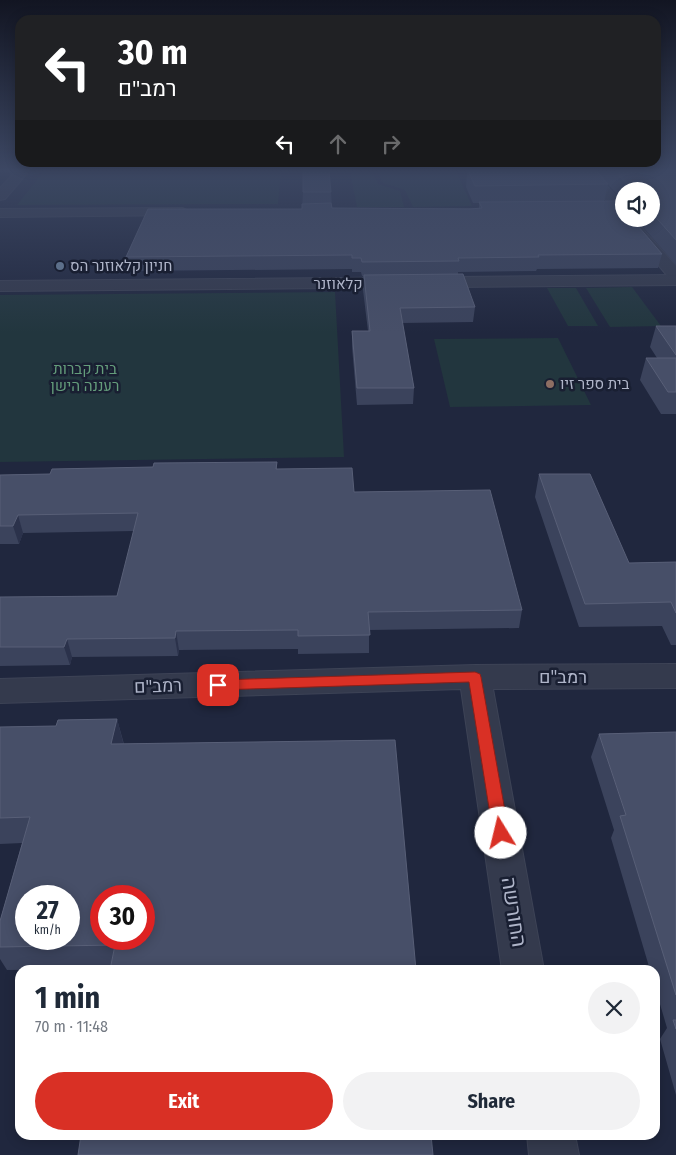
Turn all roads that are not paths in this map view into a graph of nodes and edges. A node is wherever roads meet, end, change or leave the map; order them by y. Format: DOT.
graph roads {
  1 [pos="634,227"];
  2 [pos="676,276"];
  3 [pos="676,280"];
  4 [pos="0,286"];
  5 [pos="676,676"];
  6 [pos="475,677"];
  7 [pos="0,691"];
  8 [pos="523,965"];
  9 [pos="552,1140"];
  10 [pos="554,1155"];
  1 -- 2 [label="street"];
  3 -- 4 [label="street, קלאוזנר"];
  5 -- 6 [label="street, רמב\"ם"];
  6 -- 7 [label="street, רמב\"ם"];
  6 -- 8 [label="street, החורשה"];
  9 -- 10 [label="street"];
}
